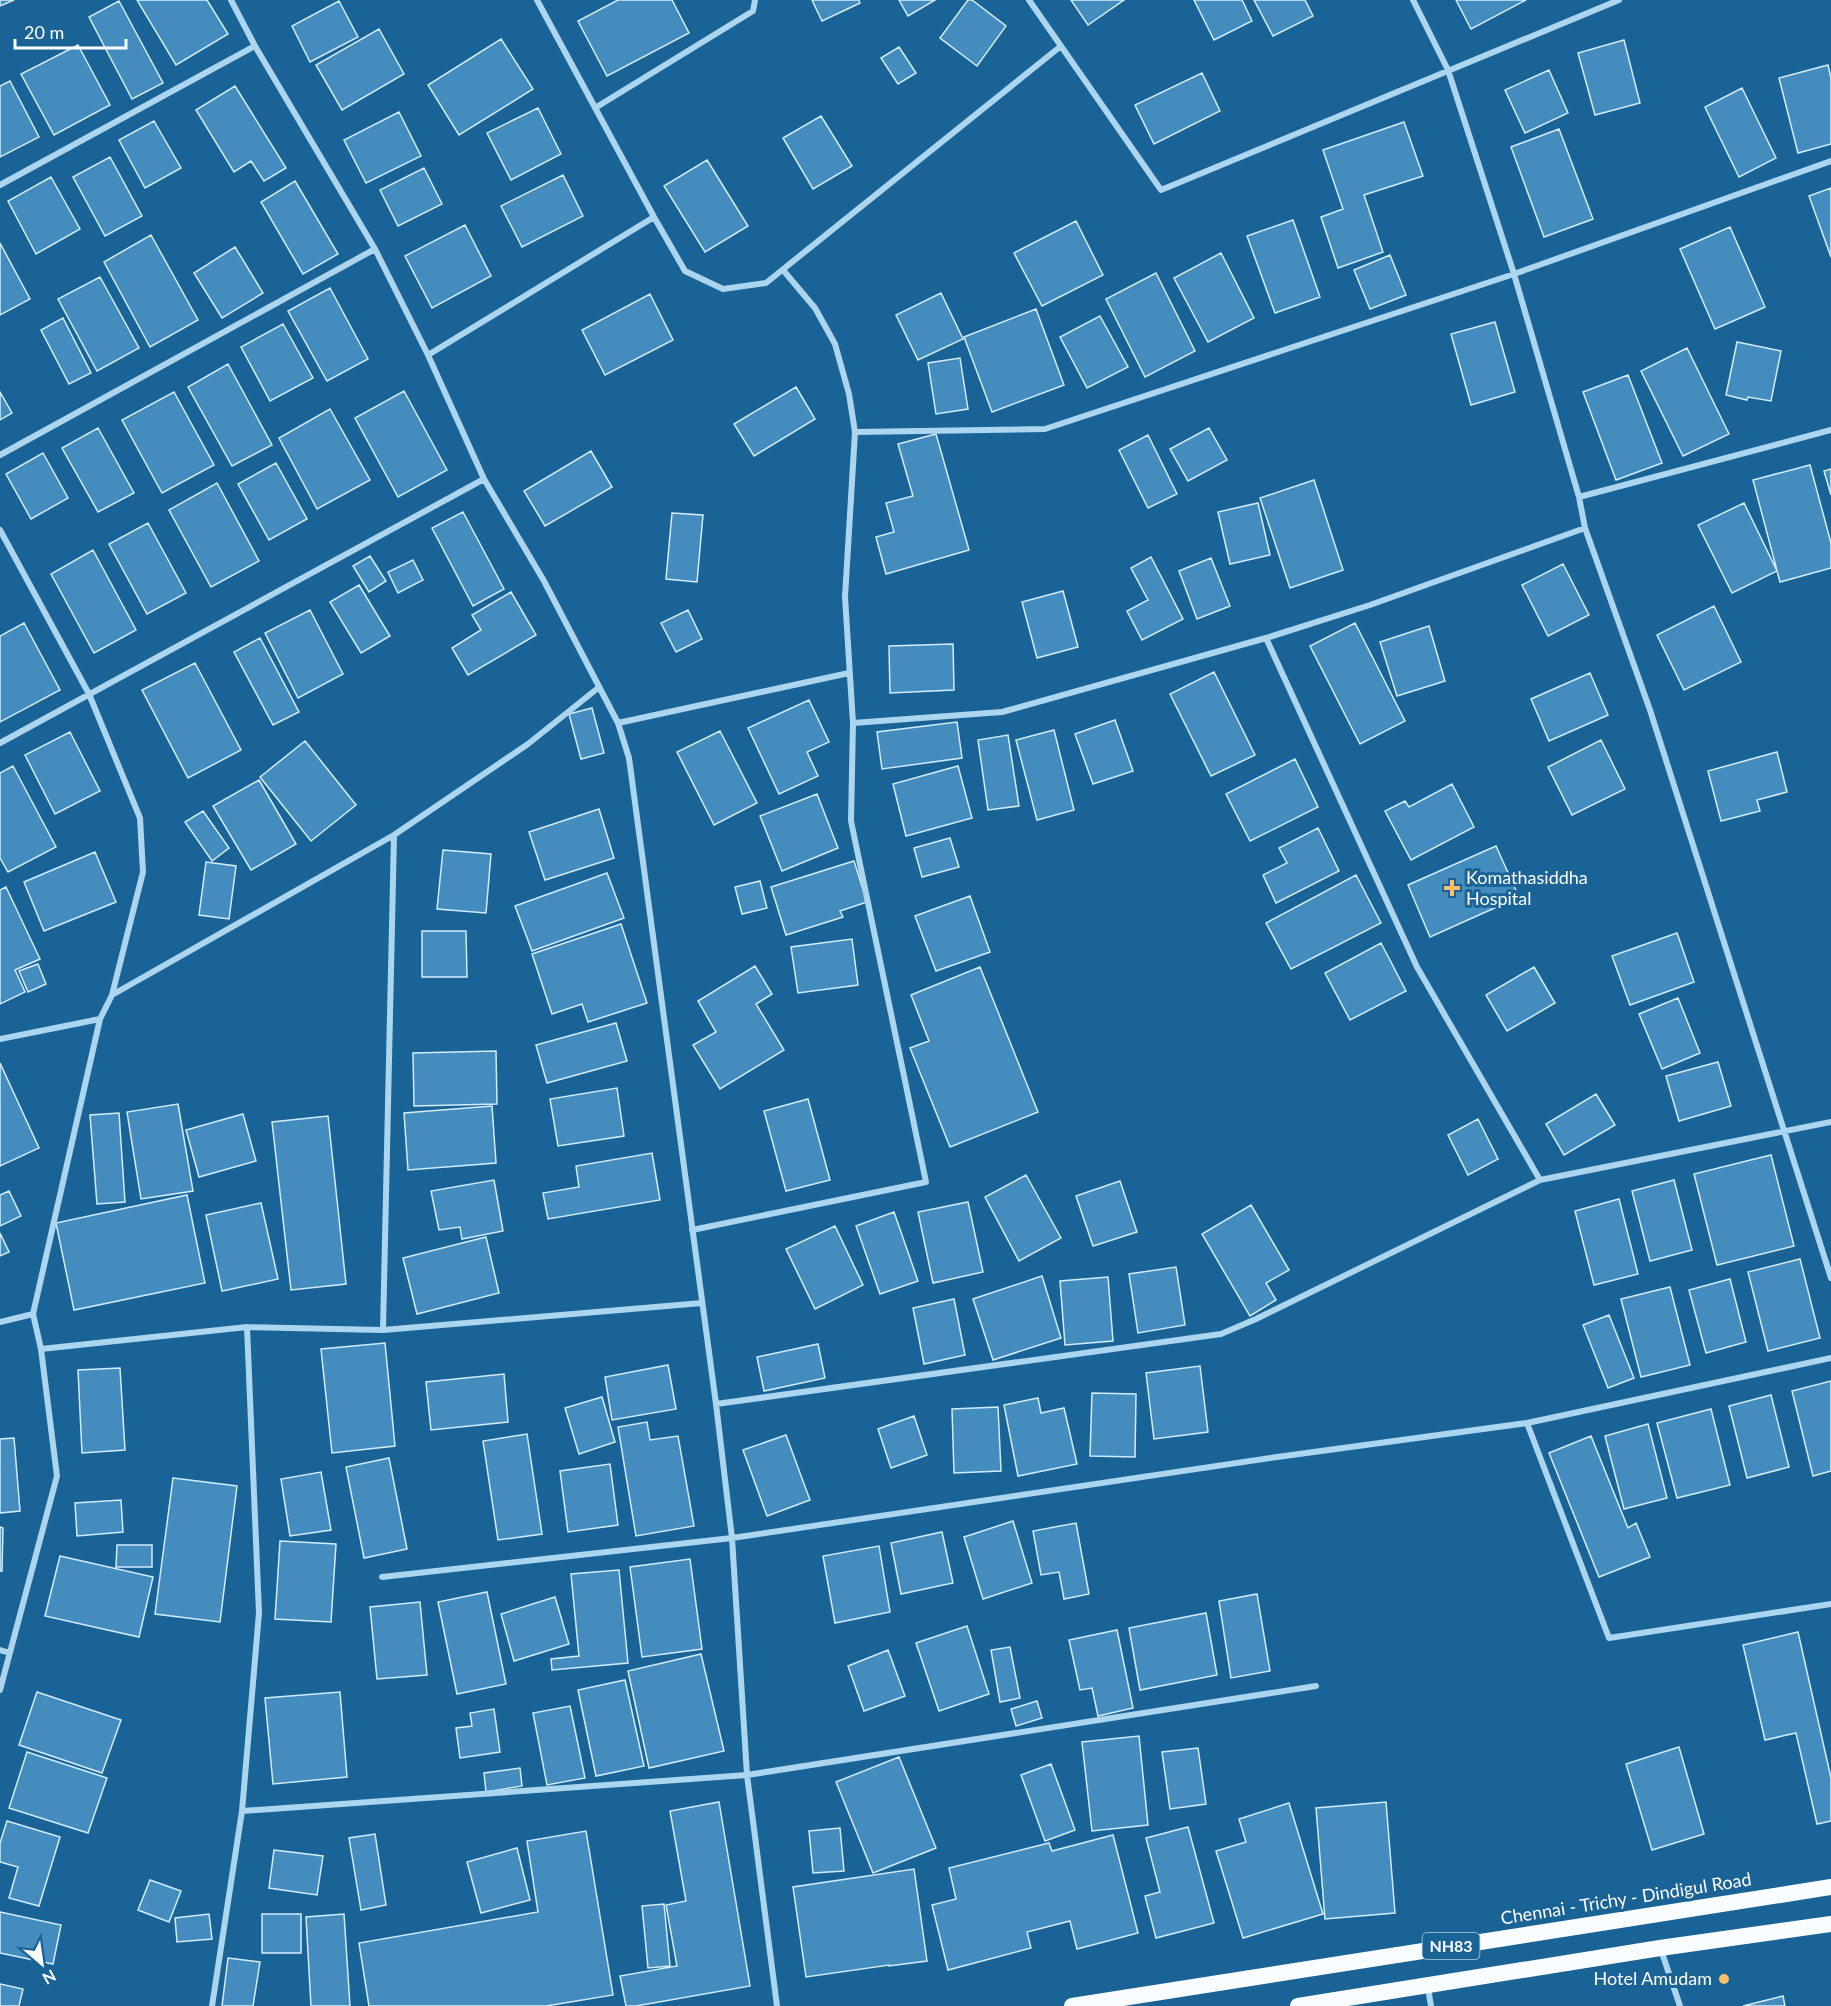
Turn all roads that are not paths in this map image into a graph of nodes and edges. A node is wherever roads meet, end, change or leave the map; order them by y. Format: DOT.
graph roads {
  1 [pos="231,0"];
  2 [pos="537,0"];
  3 [pos="755,0"];
  4 [pos="1029,0"];
  5 [pos="1413,0"];
  6 [pos="1619,0"];
  7 [pos="255,46"];
  8 [pos="1062,46"];
  9 [pos="1448,70"];
  10 [pos="596,108"];
  11 [pos="1831,161"];
  12 [pos="0,185"];
  13 [pos="654,218"];
  14 [pos="375,249"];
  15 [pos="783,270"];
  16 [pos="1514,274"];
  17 [pos="428,355"];
  18 [pos="1831,430"];
  19 [pos="855,432"];
  20 [pos="0,455"];
  21 [pos="484,479"];
  22 [pos="1579,496"];
  23 [pos="1585,528"];
  24 [pos="0,530"];
  25 [pos="1266,638"];
  26 [pos="849,674"];
  27 [pos="598,688"];
  28 [pos="89,694"];
  29 [pos="618,723"];
  30 [pos="853,723"];
  31 [pos="0,743"];
  32 [pos="394,835"];
  33 [pos="112,995"];
  34 [pos="100,1019"];
  35 [pos="0,1039"];
  36 [pos="1831,1122"];
  37 [pos="1786,1132"];
  38 [pos="1540,1180"];
  39 [pos="692,1230"];
  40 [pos="1831,1278"];
  41 [pos="702,1303"];
  42 [pos="33,1314"];
  43 [pos="0,1322"];
  44 [pos="247,1327"];
  45 [pos="383,1330"];
  46 [pos="40,1349"];
  47 [pos="1831,1358"];
  48 [pos="716,1404"];
  49 [pos="1527,1423"];
  50 [pos="732,1538"];
  51 [pos="382,1577"];
  52 [pos="1831,1604"];
  53 [pos="0,1650"];
  54 [pos="10,1653"];
  55 [pos="1316,1686"];
  56 [pos="0,1690"];
  57 [pos="747,1775"];
  58 [pos="242,1811"];
  59 [pos="1831,1887"];
  60 [pos="1831,1924"];
  61 [pos="1660,1948"];
  62 [pos="1427,1984"];
  63 [pos="212,2006"];
  64 [pos="777,2006"];
  65 [pos="1072,2006"];
  66 [pos="1298,2006"];
  67 [pos="1431,2006"];
  68 [pos="1680,2006"];
  1 -- 7 [label="street"];
  2 -- 10 [label="street"];
  3 -- 10 [label="street"];
  4 -- 8 [label="street"];
  5 -- 9 [label="street"];
  6 -- 9 [label="street"];
  7 -- 12 [label="street"];
  7 -- 14 [label="street"];
  8 -- 9 [label="street"];
  8 -- 15 [label="street"];
  9 -- 16 [label="street"];
  10 -- 13 [label="street"];
  11 -- 16 [label="street"];
  13 -- 15 [label="street"];
  13 -- 17 [label="street"];
  14 -- 17 [label="street"];
  14 -- 20 [label="street"];
  15 -- 19 [label="street"];
  16 -- 19 [label="street"];
  16 -- 22 [label="street"];
  17 -- 21 [label="street"];
  18 -- 22 [label="street"];
  19 -- 26 [label="street"];
  21 -- 27 [label="street"];
  21 -- 28 [label="street"];
  22 -- 23 [label="street"];
  23 -- 25 [label="street"];
  23 -- 37 [label="street"];
  24 -- 28 [label="street"];
  25 -- 30 [label="street"];
  25 -- 38 [label="street"];
  26 -- 29 [label="street"];
  26 -- 30 [label="street"];
  27 -- 29 [label="street"];
  27 -- 32 [label="street"];
  28 -- 31 [label="street"];
  28 -- 33 [label="street"];
  29 -- 39 [label="street"];
  30 -- 39 [label="street"];
  32 -- 33 [label="street"];
  32 -- 45 [label="street"];
  33 -- 34 [label="street"];
  34 -- 35 [label="street"];
  34 -- 42 [label="street"];
  36 -- 37 [label="street"];
  37 -- 38 [label="street"];
  37 -- 40 [label="street"];
  38 -- 48 [label="street"];
  39 -- 41 [label="street"];
  41 -- 45 [label="street"];
  41 -- 48 [label="street"];
  42 -- 43 [label="street"];
  42 -- 46 [label="street"];
  44 -- 45 [label="street"];
  44 -- 46 [label="street"];
  44 -- 58 [label="street"];
  46 -- 54 [label="street"];
  47 -- 49 [label="street"];
  48 -- 50 [label="street"];
  49 -- 50 [label="street"];
  49 -- 52 [label="street"];
  50 -- 51 [label="street"];
  50 -- 57 [label="street"];
  53 -- 54 [label="street"];
  54 -- 56 [label="street"];
  55 -- 57 [label="street"];
  57 -- 58 [label="street"];
  57 -- 64 [label="street"];
  58 -- 63 [label="street"];
  59 -- 65 [label="highway, Chennai - Trichy - Dindigul Road / NH83"];
  60 -- 61 [label="highway, NH83"];
  61 -- 62 [label="highway, NH83"];
  61 -- 68 [label="street"];
  62 -- 66 [label="highway, NH83"];
  62 -- 67 [label="street"];
}
